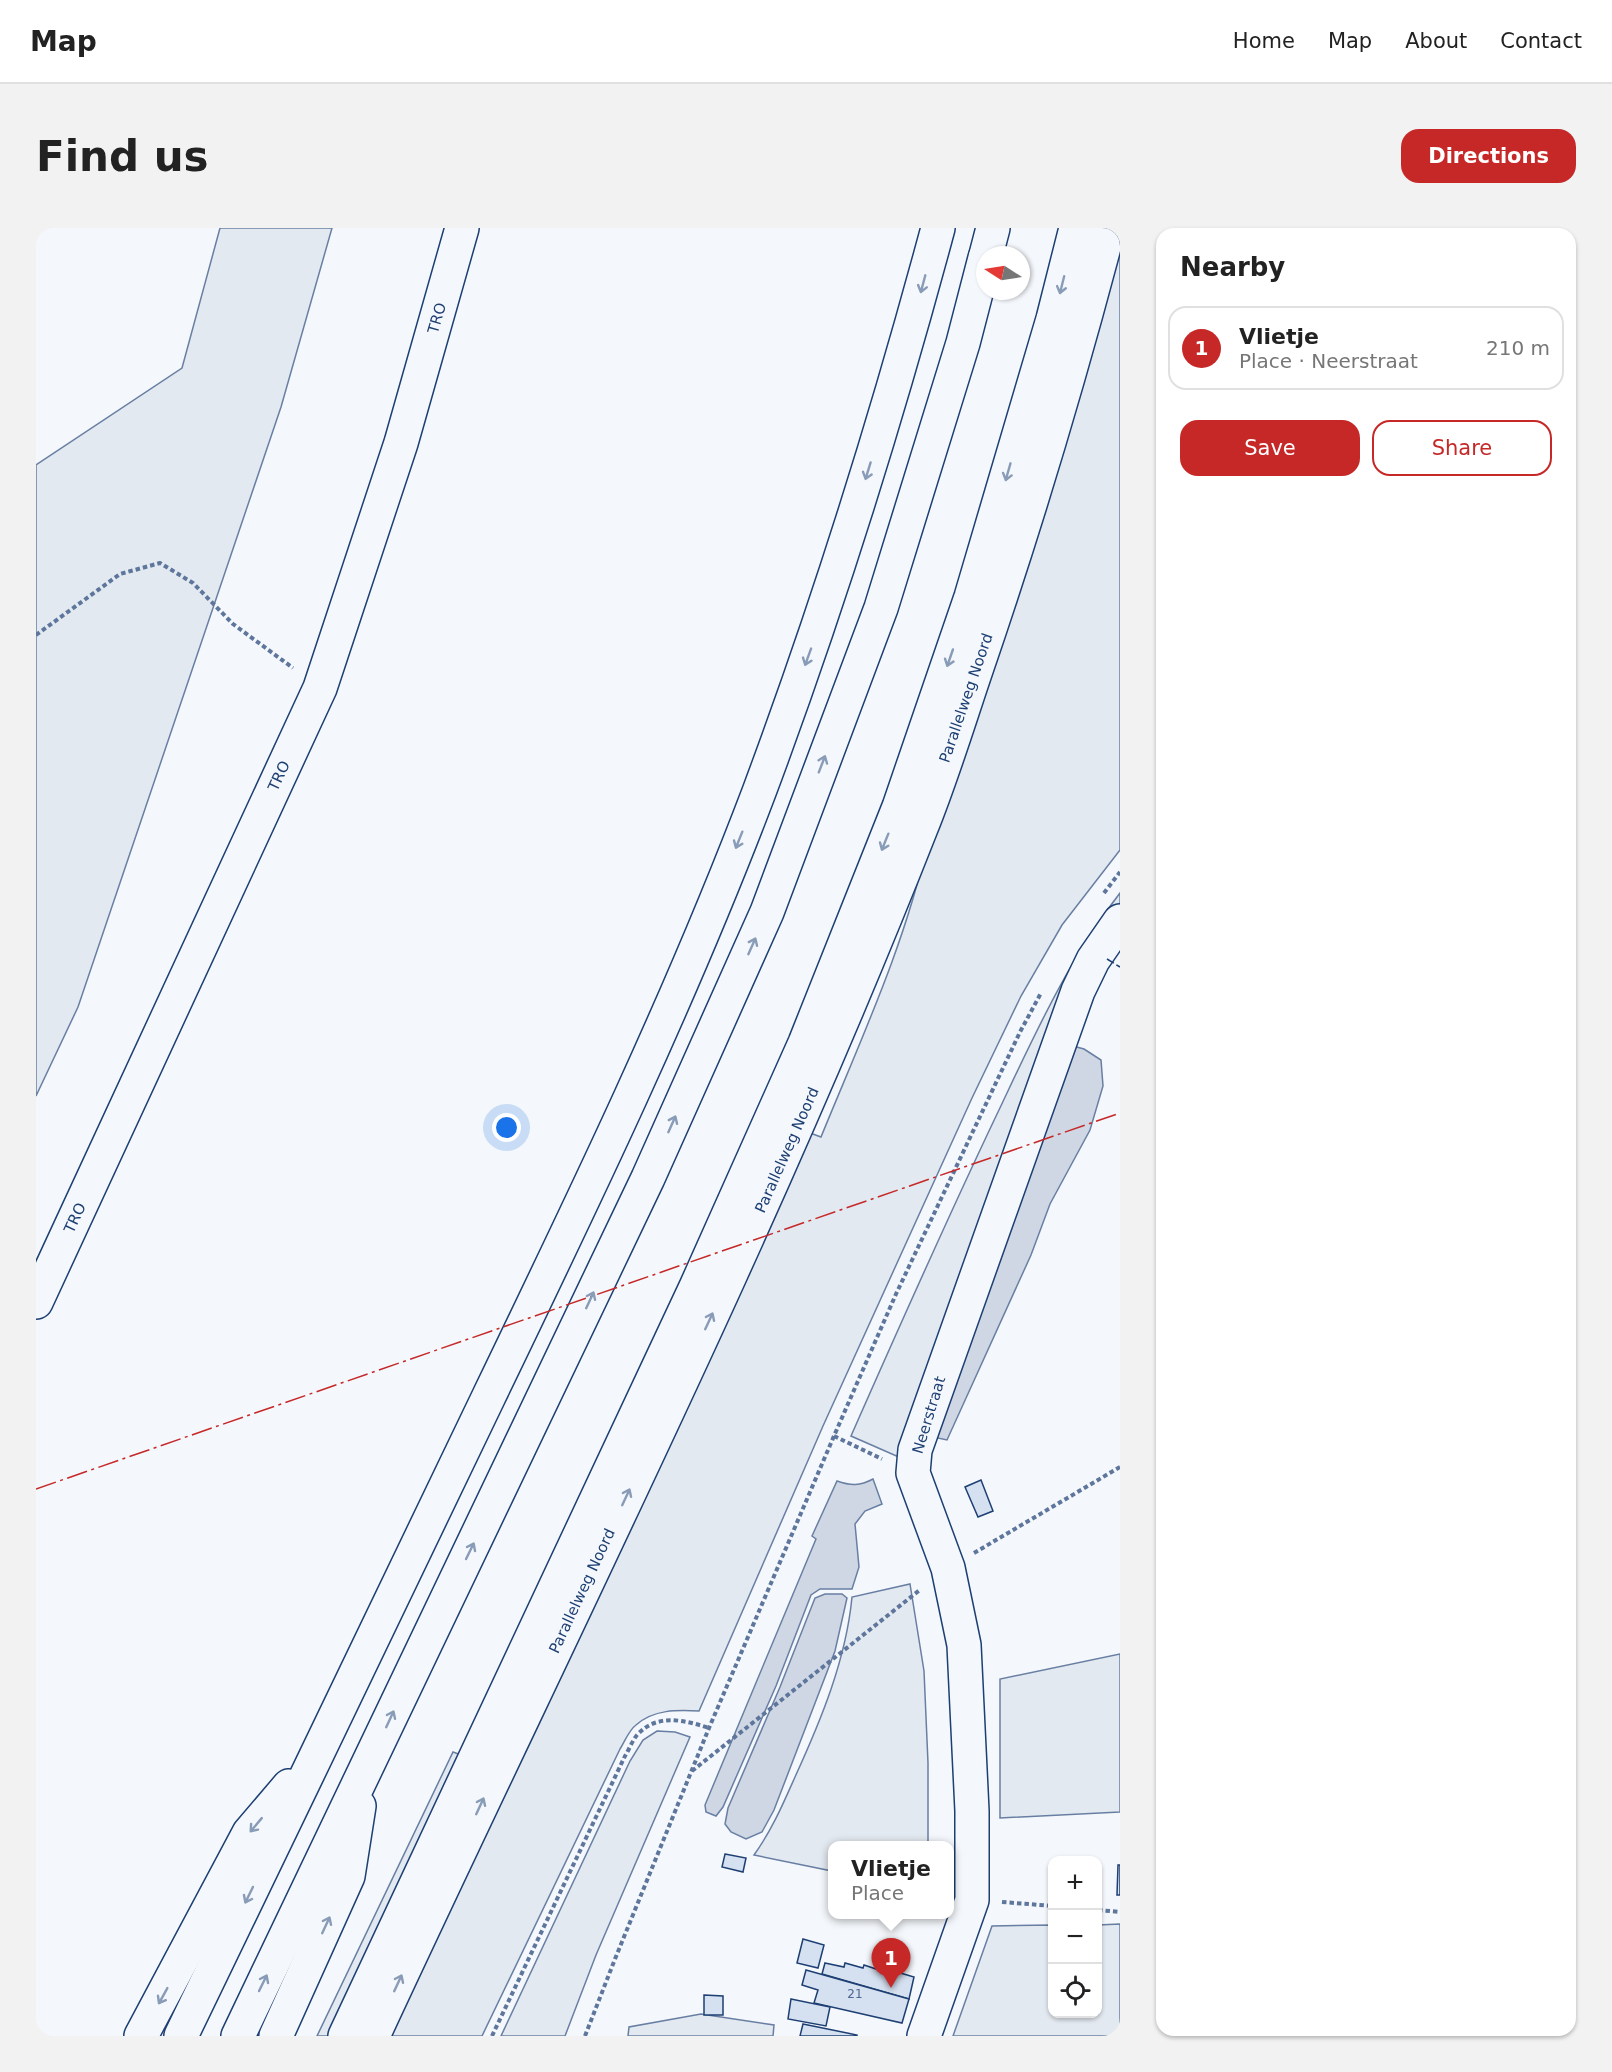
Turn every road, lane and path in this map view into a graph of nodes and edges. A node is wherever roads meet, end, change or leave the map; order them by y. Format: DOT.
graph roads {
  1 [pos="462,228"];
  2 [pos="939,228"];
  3 [pos="993,228"];
  4 [pos="1076,228"];
  5 [pos="1109,228"];
  6 [pos="989,246"];
  7 [pos="976,294"];
  8 [pos="36,635"];
  9 [pos="320,688"];
  10 [pos="1120,872"];
  11 [pos="1110,910"];
  12 [pos="1042,991"];
  13 [pos="36,1302"];
  14 [pos="834,1436"];
  15 [pos="1120,1467"];
  16 [pos="913,1473"];
  17 [pos="948,1568"];
  18 [pos="709,1728"];
  19 [pos="320,1748"];
  20 [pos="692,1771"];
  21 [pos="365,1772"];
  22 [pos="972,1900"];
  23 [pos="1048,1906"];
  24 [pos="1102,1910"];
  25 [pos="1120,1912"];
  26 [pos="141,2036"];
  27 [pos="181,2036"];
  28 [pos="238,2036"];
  29 [pos="276,2036"];
  30 [pos="345,2036"];
  31 [pos="373,2036"];
  32 [pos="492,2036"];
  33 [pos="585,2036"];
  34 [pos="924,2036"];
  1 -- 9 [label="main road, TRO"];
  2 -- 19 [label="main road, one-way"];
  3 -- 6 [label="main road"];
  4 -- 30 [label="main road, Parallelweg Noord, one-way"];
  31 -- 5 [label="main road, Parallelweg Noord, one-way"];
  21 -- 7 [label="main road, one-way"];
  8 -- 9 [label="path"];
  9 -- 13 [label="main road, TRO"];
  10 -- 11 [label="path"];
  11 -- 16 [label="main road, Neerstraat"];
  12 -- 14 [label="path"];
  14 -- 16 [label="path"];
  14 -- 18 [label="path"];
  15 -- 17 [label="path"];
  16 -- 17 [label="main road, Neerstraat"];
  17 -- 20 [label="path"];
  17 -- 22 [label="main road, Neerstraat"];
  18 -- 20 [label="path"];
  18 -- 32 [label="path"];
  19 -- 26 [label="main road, one-way"];
  19 -- 27 [label="main road, one-way"];
  20 -- 33 [label="path"];
  28 -- 21 [label="main road, one-way"];
  29 -- 21 [label="main road, one-way"];
  22 -- 23 [label="path"];
  22 -- 34 [label="main road, Neerstraat"];
  24 -- 25 [label="path"];
}
